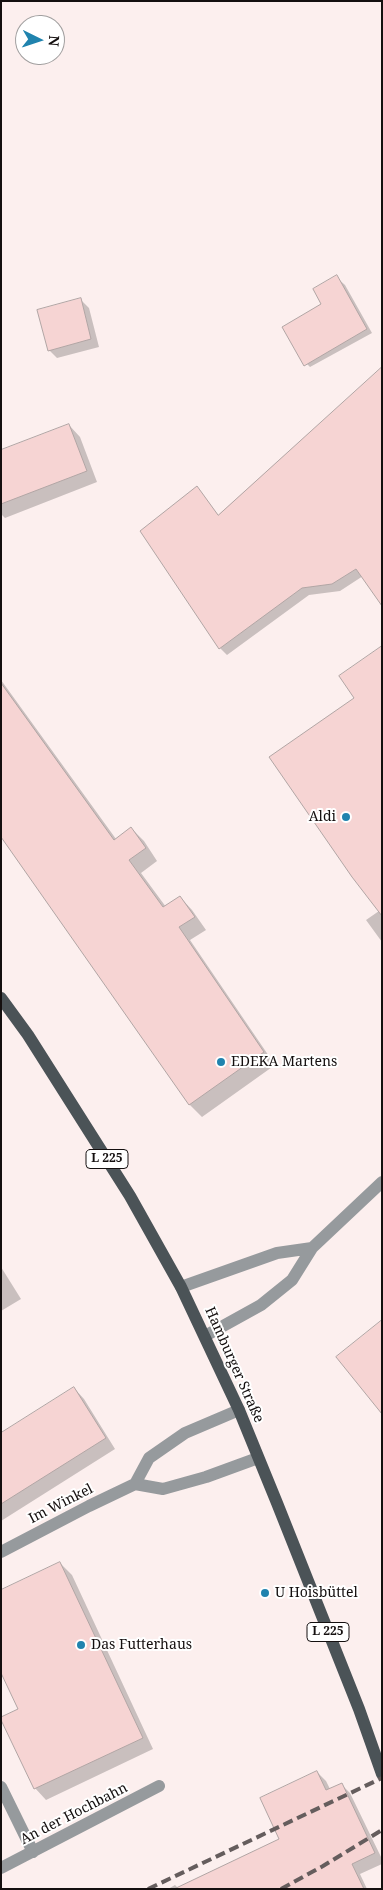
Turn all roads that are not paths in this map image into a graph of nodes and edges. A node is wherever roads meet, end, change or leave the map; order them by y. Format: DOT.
graph roads {
  1 [pos="1,998"];
  2 [pos="382,1182"];
  3 [pos="312,1248"];
  4 [pos="181,1287"];
  5 [pos="205,1336"];
  6 [pos="239,1410"];
  7 [pos="258,1458"];
  8 [pos="135,1484"];
  9 [pos="1,1552"];
  10 [pos="382,1774"];
  11 [pos="159,1786"];
  12 [pos="1,1787"];
  13 [pos="33,1852"];
  14 [pos="1,1868"];
  1 -- 4 [label="main road, Hamburger Straße / L 225"];
  2 -- 3 [label="street"];
  3 -- 4 [label="street"];
  3 -- 5 [label="street"];
  4 -- 5 [label="main road, Hamburger Straße / L 225"];
  5 -- 6 [label="main road, Hamburger Straße / L 225"];
  6 -- 7 [label="main road, Hamburger Straße / L 225"];
  6 -- 8 [label="street"];
  7 -- 8 [label="street"];
  7 -- 10 [label="main road, Hamburger Straße / L 225"];
  8 -- 9 [label="street, Im Winkel"];
  11 -- 13 [label="street, An der Hochbahn"];
  12 -- 13 [label="street"];
  13 -- 14 [label="street, An der Hochbahn"];
}
